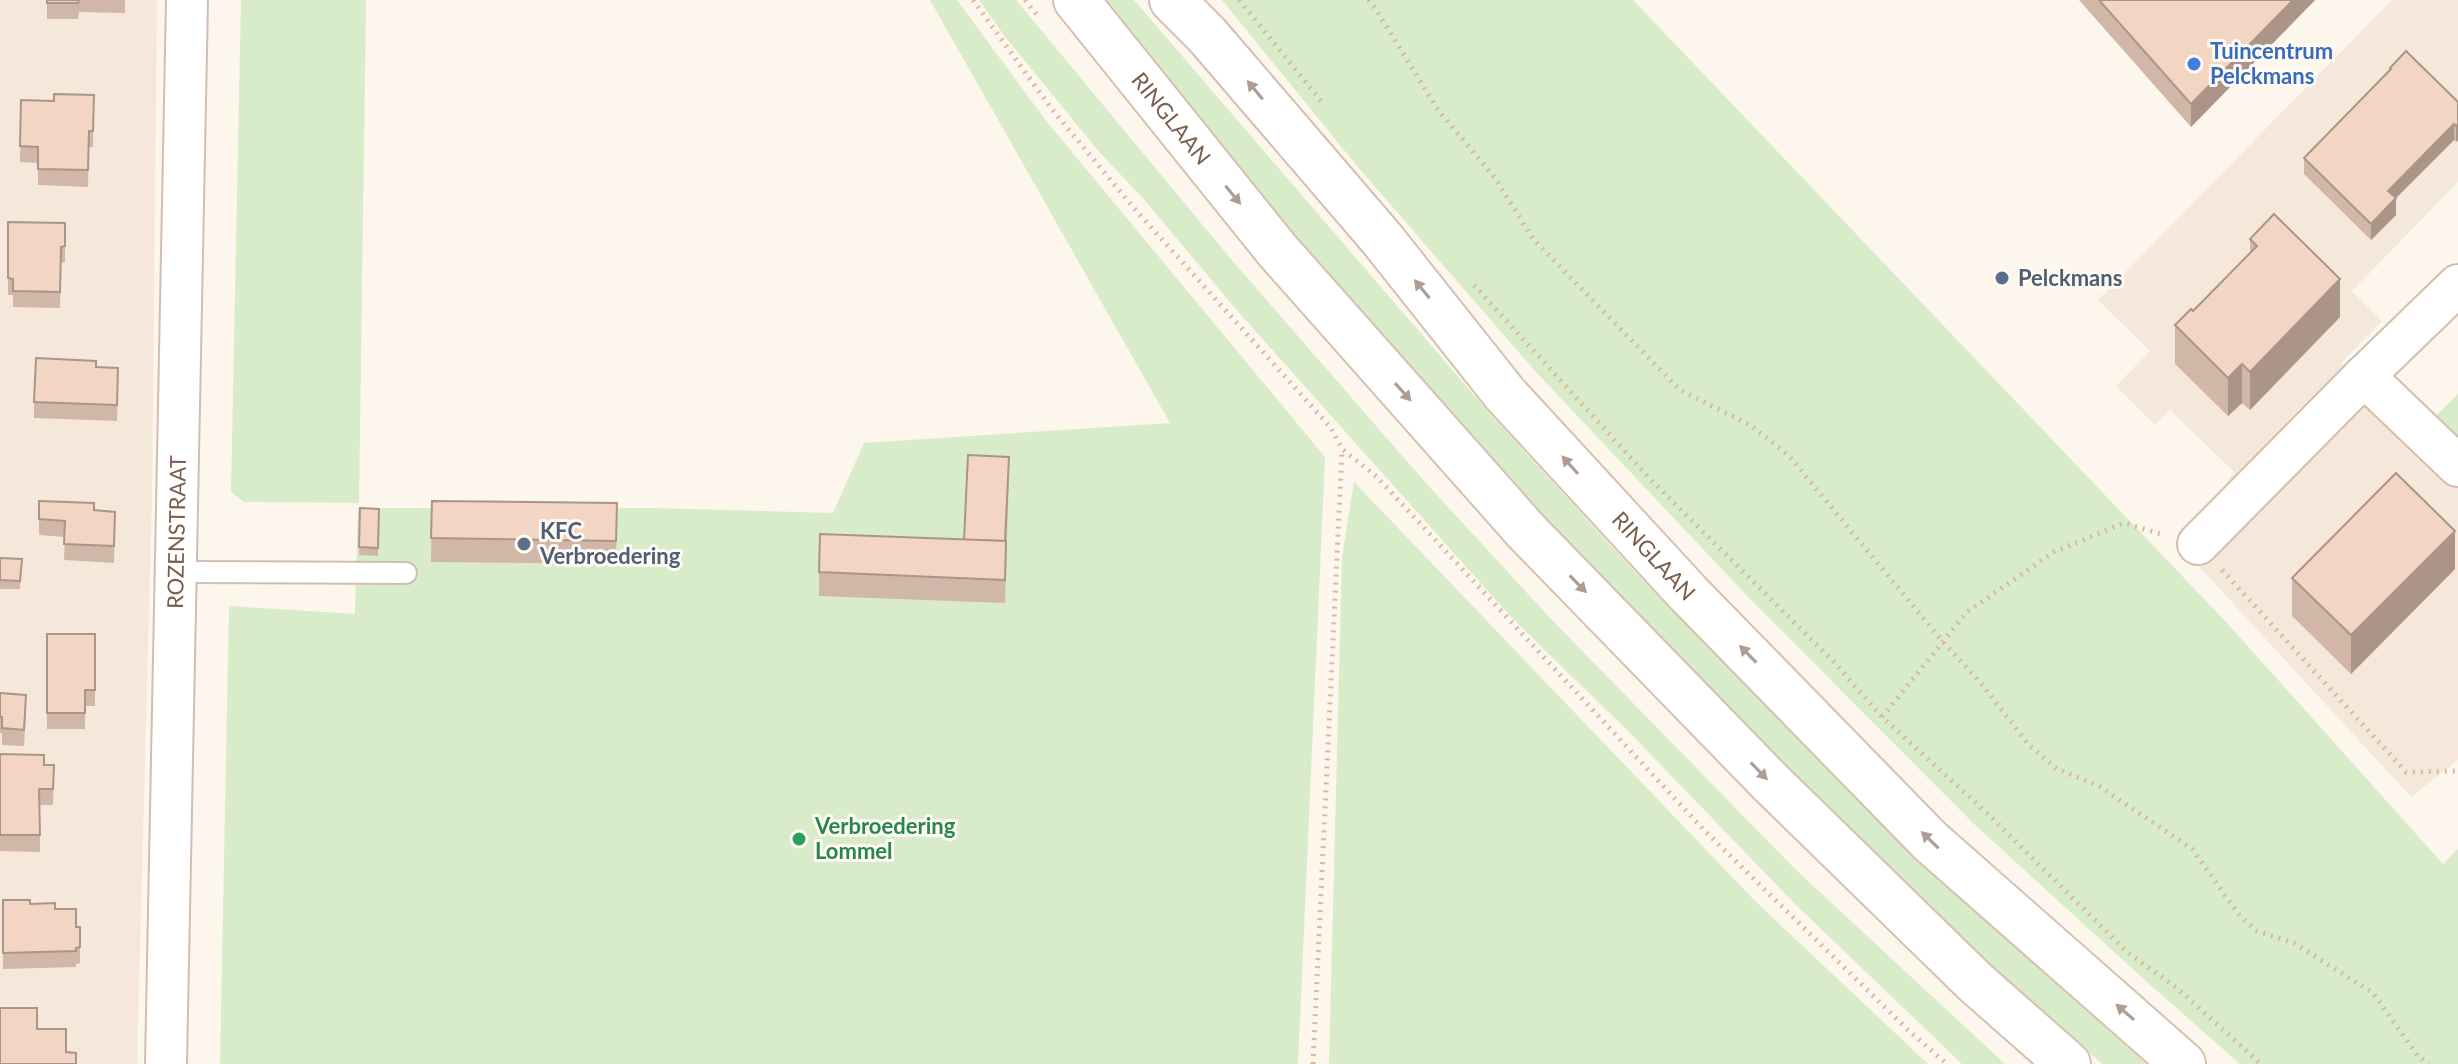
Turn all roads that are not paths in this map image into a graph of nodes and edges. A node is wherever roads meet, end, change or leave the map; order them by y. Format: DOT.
graph roads {
  1 [pos="187,0"];
  2 [pos="1076,0"];
  3 [pos="1172,0"];
  4 [pos="2458,285"];
  5 [pos="2364,376"];
  6 [pos="2458,466"];
  7 [pos="2198,544"];
  8 [pos="177,572"];
  9 [pos="406,573"];
  10 [pos="166,1064"];
  11 [pos="2068,1064"];
  12 [pos="2183,1064"];
  1 -- 8 [label="street, ROZENSTRAAT"];
  2 -- 11 [label="main road, RINGLAAN, one-way"];
  12 -- 3 [label="main road, RINGLAAN, one-way"];
  4 -- 5 [label="street"];
  5 -- 6 [label="street"];
  5 -- 7 [label="street"];
  8 -- 9 [label="lane"];
  8 -- 10 [label="street, ROZENSTRAAT"];
}
